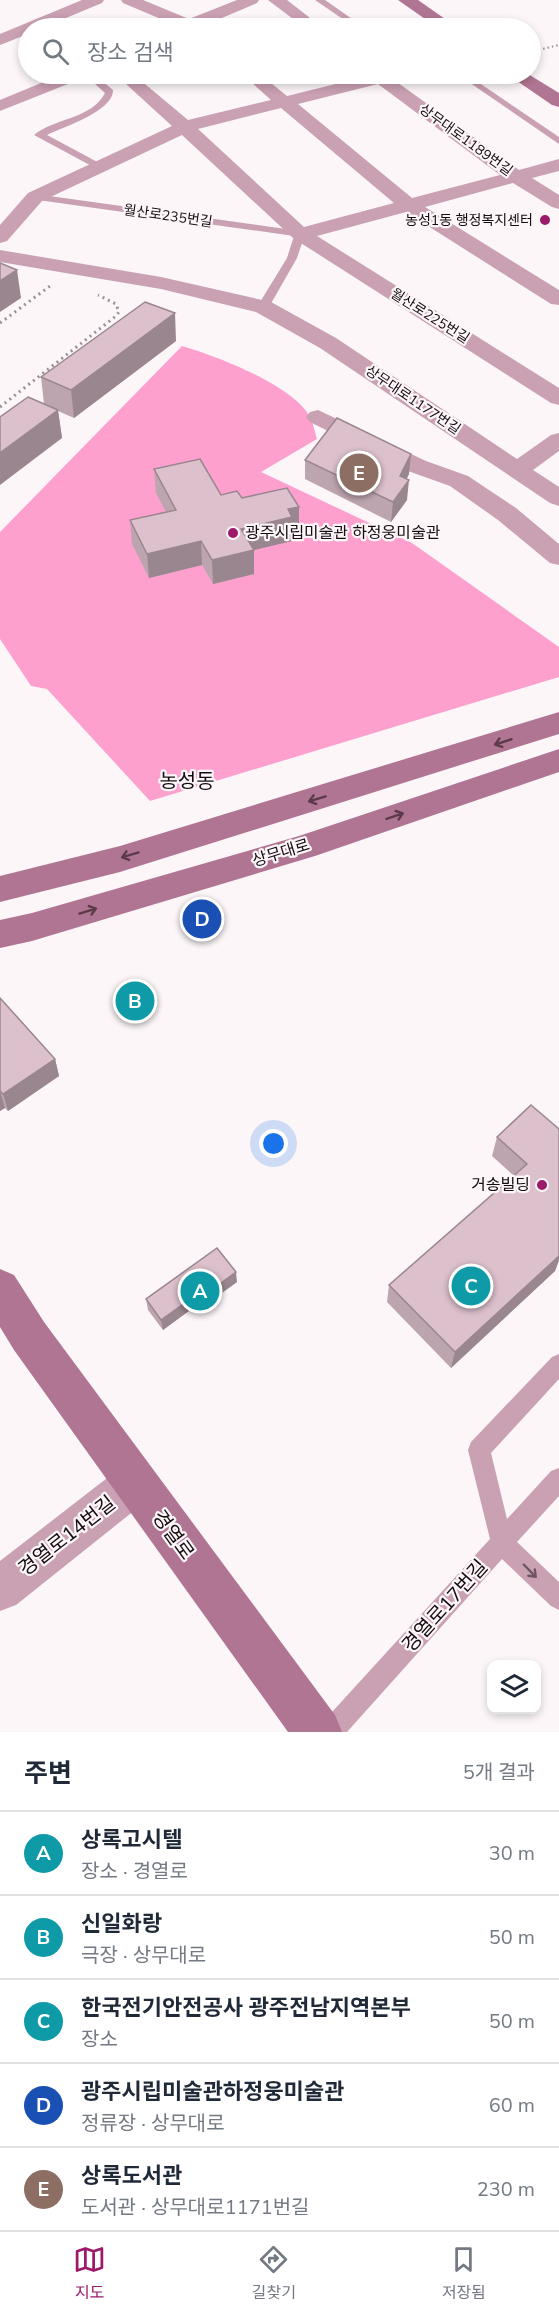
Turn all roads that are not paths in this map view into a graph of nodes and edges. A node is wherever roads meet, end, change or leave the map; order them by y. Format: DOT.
graph roads {
  1 [pos="96,0"];
  2 [pos="129,0"];
  3 [pos="251,0"];
  4 [pos="276,0"];
  5 [pos="319,0"];
  6 [pos="407,0"];
  7 [pos="53,18"];
  8 [pos="170,18"];
  9 [pos="210,18"];
  10 [pos="301,18"];
  11 [pos="346,18"];
  12 [pos="434,18"];
  13 [pos="18,32"];
  14 [pos="0,40"];
  15 [pos="52,84"];
  16 [pos="100,84"];
  17 [pos="135,84"];
  18 [pos="262,84"];
  19 [pos="351,84"];
  20 [pos="396,84"];
  21 [pos="476,84"];
  22 [pos="531,84"];
  23 [pos="0,90"];
  24 [pos="18,98"];
  25 [pos="285,102"];
  26 [pos="559,102"];
  27 [pos="0,106"];
  28 [pos="184,127"];
  29 [pos="559,141"];
  30 [pos="559,165"];
  31 [pos="99,167"];
  32 [pos="516,177"];
  33 [pos="35,197"];
  34 [pos="559,203"];
  35 [pos="410,206"];
  36 [pos="300,234"];
  37 [pos="0,237"];
  38 [pos="0,256"];
  39 [pos="559,299"];
  40 [pos="263,307"];
  41 [pos="559,398"];
  42 [pos="318,417"];
  43 [pos="559,440"];
  44 [pos="517,470"];
  45 [pos="559,498"];
  46 [pos="559,557"];
  47 [pos="559,723"];
  48 [pos="559,760"];
  49 [pos="0,889"];
  50 [pos="16,931"];
  51 [pos="0,949"];
  52 [pos="0,1289"];
  53 [pos="15,1324"];
  54 [pos="559,1364"];
  55 [pos="559,1479"];
  56 [pos="135,1483"];
  57 [pos="502,1543"];
  58 [pos="0,1589"];
  59 [pos="559,1598"];
  60 [pos="318,1732"];
  61 [pos="331,1732"];
  1 -- 7 [label="street"];
  2 -- 8 [label="street"];
  3 -- 9 [label="street"];
  4 -- 10 [label="street"];
  5 -- 11 [label="lane"];
  6 -- 12 [label="street"];
  13 -- 14 [label="street"];
  15 -- 24 [label="street"];
  16 -- 31 [label="lane"];
  17 -- 28 [label="street"];
  18 -- 25 [label="street"];
  19 -- 25 [label="street"];
  20 -- 32 [label="street, 상무대로1189번길"];
  21 -- 29 [label="lane"];
  22 -- 26 [label="street"];
  23 -- 24 [label="street"];
  24 -- 27 [label="street"];
  25 -- 28 [label="street"];
  25 -- 35 [label="street"];
  28 -- 31 [label="street"];
  28 -- 36 [label="street"];
  30 -- 32 [label="street, 월산로235번길"];
  31 -- 33 [label="street"];
  32 -- 34 [label="street, 상무대로1189번길"];
  32 -- 35 [label="street, 월산로235번길"];
  33 -- 36 [label="lane, 월산로235번길"];
  33 -- 37 [label="street"];
  35 -- 36 [label="street, 월산로235번길"];
  35 -- 39 [label="street"];
  36 -- 40 [label="lane"];
  36 -- 41 [label="street, 월산로225번길"];
  38 -- 40 [label="street, 상무대로1177번길"];
  40 -- 44 [label="street, 상무대로1177번길"];
  42 -- 46 [label="street"];
  43 -- 44 [label="street"];
  44 -- 45 [label="street, 상무대로1177번길"];
  47 -- 49 [label="street, one-way"];
  50 -- 48 [label="street, 상무대로, one-way"];
  50 -- 51 [label="street, 상무대로"];
  52 -- 53 [label="street, 경열로"];
  53 -- 56 [label="street, 경열로"];
  54 -- 57 [label="lane"];
  55 -- 57 [label="lane, 경열로17번길"];
  56 -- 58 [label="street, 경열로14번길"];
  56 -- 60 [label="street, 경열로"];
  57 -- 59 [label="lane, one-way"];
  57 -- 61 [label="lane, 경열로17번길"];
}
